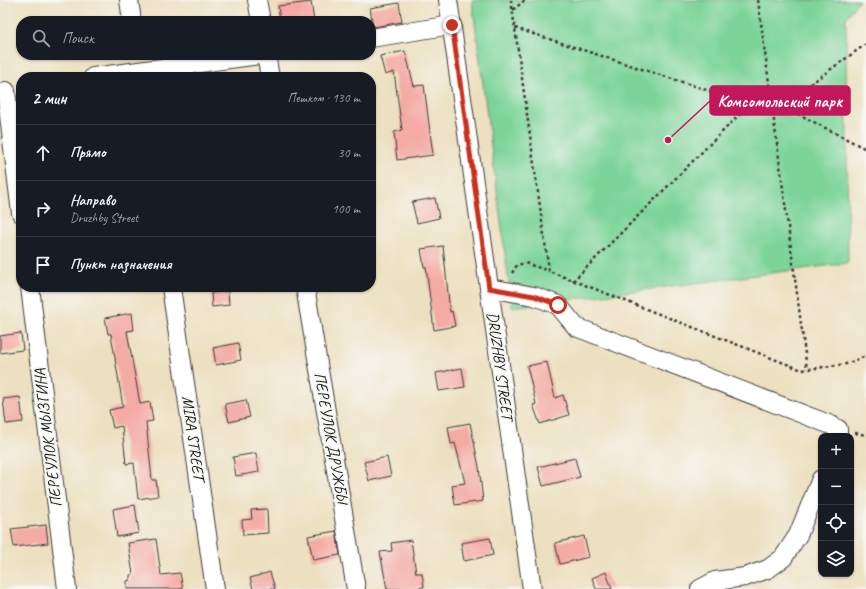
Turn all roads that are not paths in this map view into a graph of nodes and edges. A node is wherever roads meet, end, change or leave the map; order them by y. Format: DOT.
graph roads {
  1 [pos="129,0"];
  2 [pos="257,0"];
  3 [pos="448,0"];
  4 [pos="131,16"];
  5 [pos="260,16"];
  6 [pos="452,25"];
  7 [pos="376,37"];
  8 [pos="210,60"];
  9 [pos="267,60"];
  10 [pos="139,67"];
  11 [pos="116,72"];
  12 [pos="269,72"];
  13 [pos="9,90"];
  14 [pos="16,162"];
  15 [pos="489,288"];
  16 [pos="31,292"];
  17 [pos="172,292"];
  18 [pos="306,292"];
  19 [pos="838,433"];
  20 [pos="818,486"];
  21 [pos="67,589"];
  22 [pos="215,589"];
  23 [pos="356,589"];
  24 [pos="532,589"];
  25 [pos="700,589"];
  1 -- 4 [label="street"];
  2 -- 5 [label="street"];
  3 -- 6 [label="street, DRUZHBY STREET"];
  6 -- 7 [label="street"];
  6 -- 15 [label="street, DRUZHBY STREET"];
  8 -- 10 [label="street"];
  9 -- 12 [label="street"];
  10 -- 11 [label="street"];
  13 -- 14 [label="street"];
  15 -- 19 [label="street"];
  15 -- 24 [label="street, DRUZHBY STREET"];
  16 -- 21 [label="street, ПЕРЕУЛОК МЫЗГИНА"];
  17 -- 22 [label="street, MIRA STREET"];
  18 -- 23 [label="street, ПЕРЕУЛОК ДРУЖБЫ"];
  20 -- 25 [label="street"];
}
